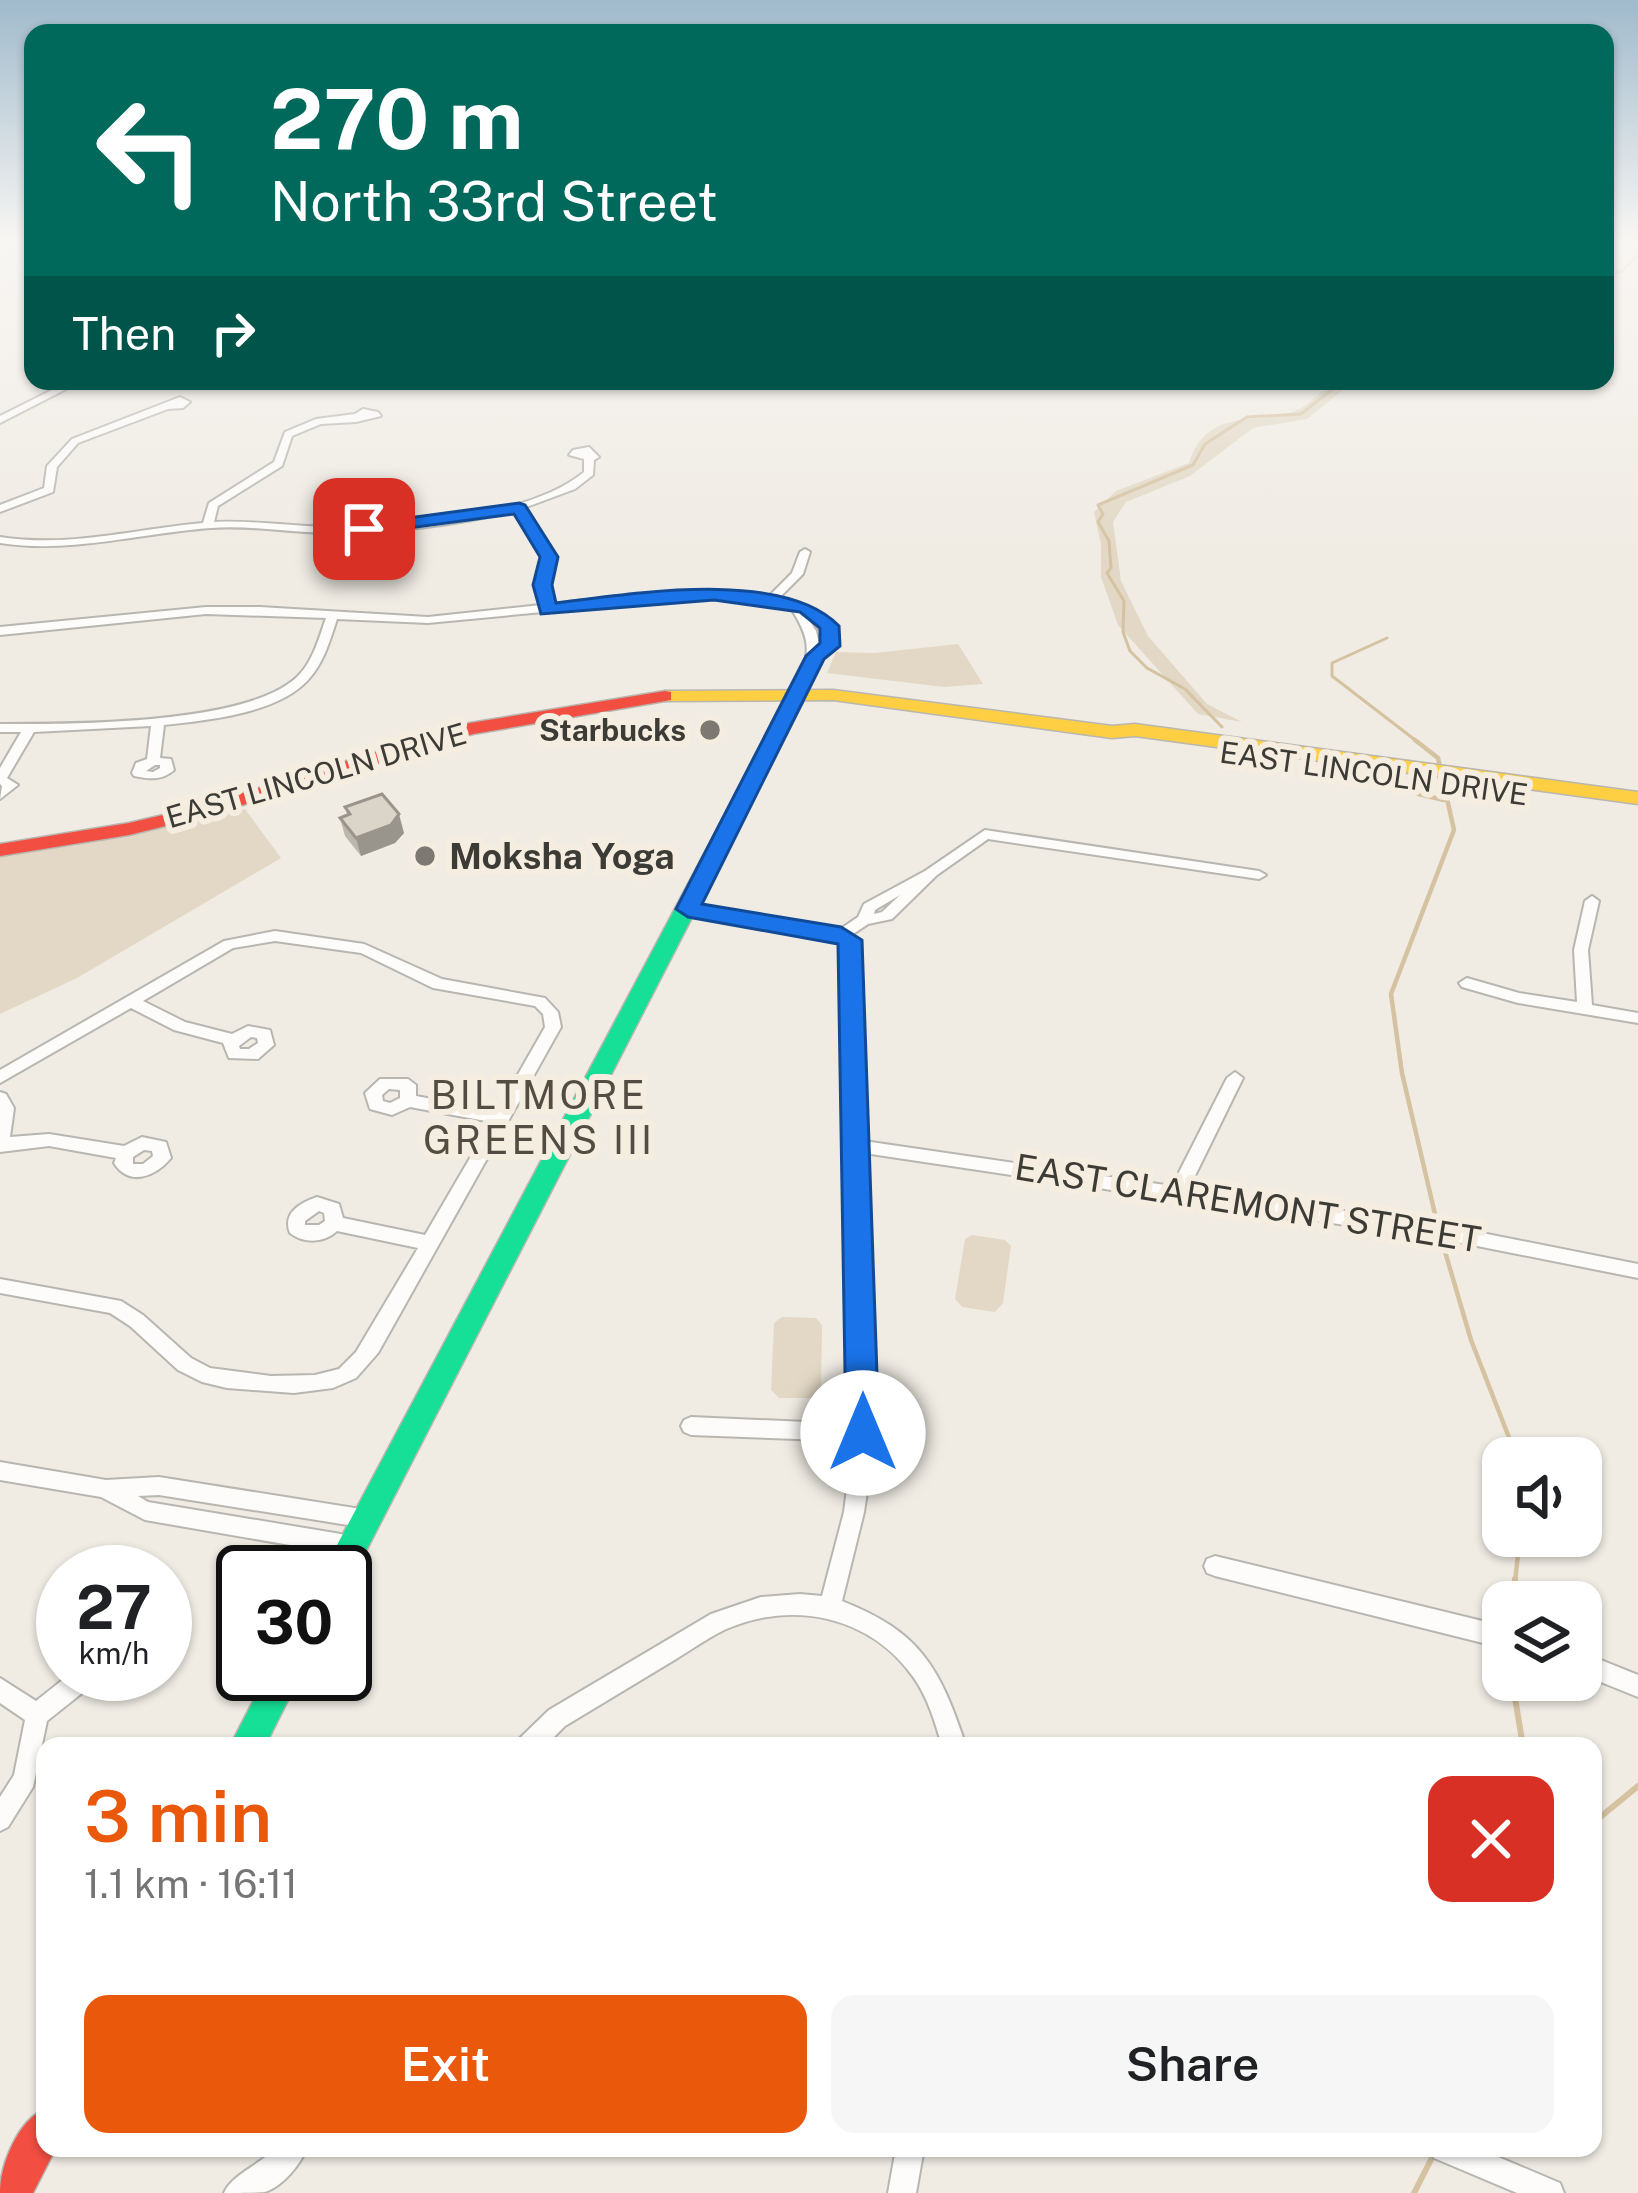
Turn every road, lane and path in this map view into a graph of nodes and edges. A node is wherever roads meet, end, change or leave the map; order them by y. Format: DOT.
graph roads {
  1 [pos="59,390"];
  2 [pos="165,407"];
  3 [pos="355,417"];
  4 [pos="0,420"];
  5 [pos="589,458"];
  6 [pos="0,508"];
  7 [pos="519,508"];
  8 [pos="208,525"];
  9 [pos="0,540"];
  10 [pos="805,552"];
  11 [pos="770,601"];
  12 [pos="548,610"];
  13 [pos="333,615"];
  14 [pos="0,631"];
  15 [pos="697,692"];
  16 [pos="799,692"];
  17 [pos="631,699"];
  18 [pos="158,720"];
  19 [pos="0,728"];
  20 [pos="30,728"];
  21 [pos="153,760"];
  22 [pos="760,769"];
  23 [pos="0,779"];
  24 [pos="1455,779"];
  25 [pos="0,795"];
  26 [pos="1638,798"];
  27 [pos="1638,809"];
  28 [pos="0,833"];
  29 [pos="0,850"];
  30 [pos="1259,875"];
  31 [pos="1592,901"];
  32 [pos="688,909"];
  33 [pos="841,935"];
  34 [pos="1467,983"];
  35 [pos="135,1003"];
  36 [pos="1585,1010"];
  37 [pos="1638,1018"];
  38 [pos="232,1040"];
  39 [pos="0,1077"];
  40 [pos="1235,1078"];
  41 [pos="0,1098"];
  42 [pos="408,1101"];
  43 [pos="502,1118"];
  44 [pos="1,1145"];
  45 [pos="857,1146"];
  46 [pos="126,1153"];
  47 [pos="1178,1192"];
  48 [pos="334,1223"];
  49 [pos="430,1243"];
  50 [pos="1638,1271"];
  51 [pos="0,1286"];
  52 [pos="691,1426"];
  53 [pos="863,1433"];
  54 [pos="0,1471"];
  55 [pos="106,1489"];
  56 [pos="367,1519"];
  57 [pos="347,1545"];
  58 [pos="354,1545"];
  59 [pos="1215,1566"];
  60 [pos="830,1606"];
  61 [pos="1482,1632"];
  62 [pos="1602,1671"];
  63 [pos="1638,1686"];
  64 [pos="0,1689"];
  65 [pos="54,1701"];
  66 [pos="271,1701"];
  67 [pos="37,1715"];
  68 [pos="253,1737"];
  69 [pos="537,1737"];
  70 [pos="952,1737"];
  71 [pos="0,1819"];
  72 [pos="36,2146"];
  73 [pos="285,2157"];
  74 [pos="908,2157"];
  75 [pos="1467,2157"];
  76 [pos="11,2193"];
  77 [pos="238,2193"];
  78 [pos="902,2193"];
  79 [pos="1550,2193"];
  1 -- 4 [label="street"];
  2 -- 6 [label="street"];
  3 -- 8 [label="street"];
  5 -- 7 [label="street"];
  7 -- 8 [label="street"];
  7 -- 12 [label="street"];
  8 -- 9 [label="street"];
  10 -- 11 [label="street"];
  11 -- 12 [label="street"];
  11 -- 16 [label="street"];
  12 -- 13 [label="street"];
  13 -- 14 [label="street"];
  13 -- 18 [label="street"];
  15 -- 16 [label="main road, EAST LINCOLN DRIVE"];
  15 -- 17 [label="main road, EAST LINCOLN DRIVE"];
  15 -- 22 [label="main road"];
  16 -- 22 [label="main road"];
  16 -- 24 [label="main road, EAST LINCOLN DRIVE"];
  17 -- 28 [label="main road, EAST LINCOLN DRIVE"];
  17 -- 29 [label="main road, EAST LINCOLN DRIVE"];
  18 -- 20 [label="street"];
  18 -- 21 [label="street"];
  19 -- 20 [label="street"];
  20 -- 23 [label="street"];
  22 -- 32 [label="main road"];
  23 -- 25 [label="street"];
  24 -- 26 [label="main road, EAST LINCOLN DRIVE"];
  24 -- 27 [label="main road, EAST LINCOLN DRIVE"];
  30 -- 33 [label="street"];
  31 -- 36 [label="street"];
  32 -- 33 [label="street"];
  32 -- 56 [label="main road"];
  33 -- 45 [label="street"];
  34 -- 36 [label="street"];
  35 -- 38 [label="street"];
  35 -- 39 [label="street"];
  35 -- 43 [label="street"];
  36 -- 37 [label="street"];
  40 -- 47 [label="street"];
  41 -- 44 [label="street"];
  42 -- 43 [label="street"];
  43 -- 49 [label="street"];
  44 -- 46 [label="street"];
  45 -- 47 [label="street, EAST CLAREMONT STREET"];
  45 -- 53 [label="street"];
  47 -- 50 [label="street, EAST CLAREMONT STREET"];
  48 -- 49 [label="street"];
  49 -- 51 [label="street"];
  52 -- 53 [label="street"];
  53 -- 60 [label="street"];
  54 -- 55 [label="street"];
  55 -- 56 [label="street"];
  55 -- 57 [label="street"];
  56 -- 58 [label="main road"];
  59 -- 61 [label="street"];
  60 -- 69 [label="street"];
  60 -- 70 [label="street"];
  62 -- 63 [label="street"];
  64 -- 67 [label="street"];
  65 -- 67 [label="street"];
  66 -- 68 [label="main road"];
  67 -- 71 [label="street"];
  72 -- 76 [label="main road"];
  73 -- 77 [label="street"];
  74 -- 78 [label="street"];
  75 -- 79 [label="street"];
}
